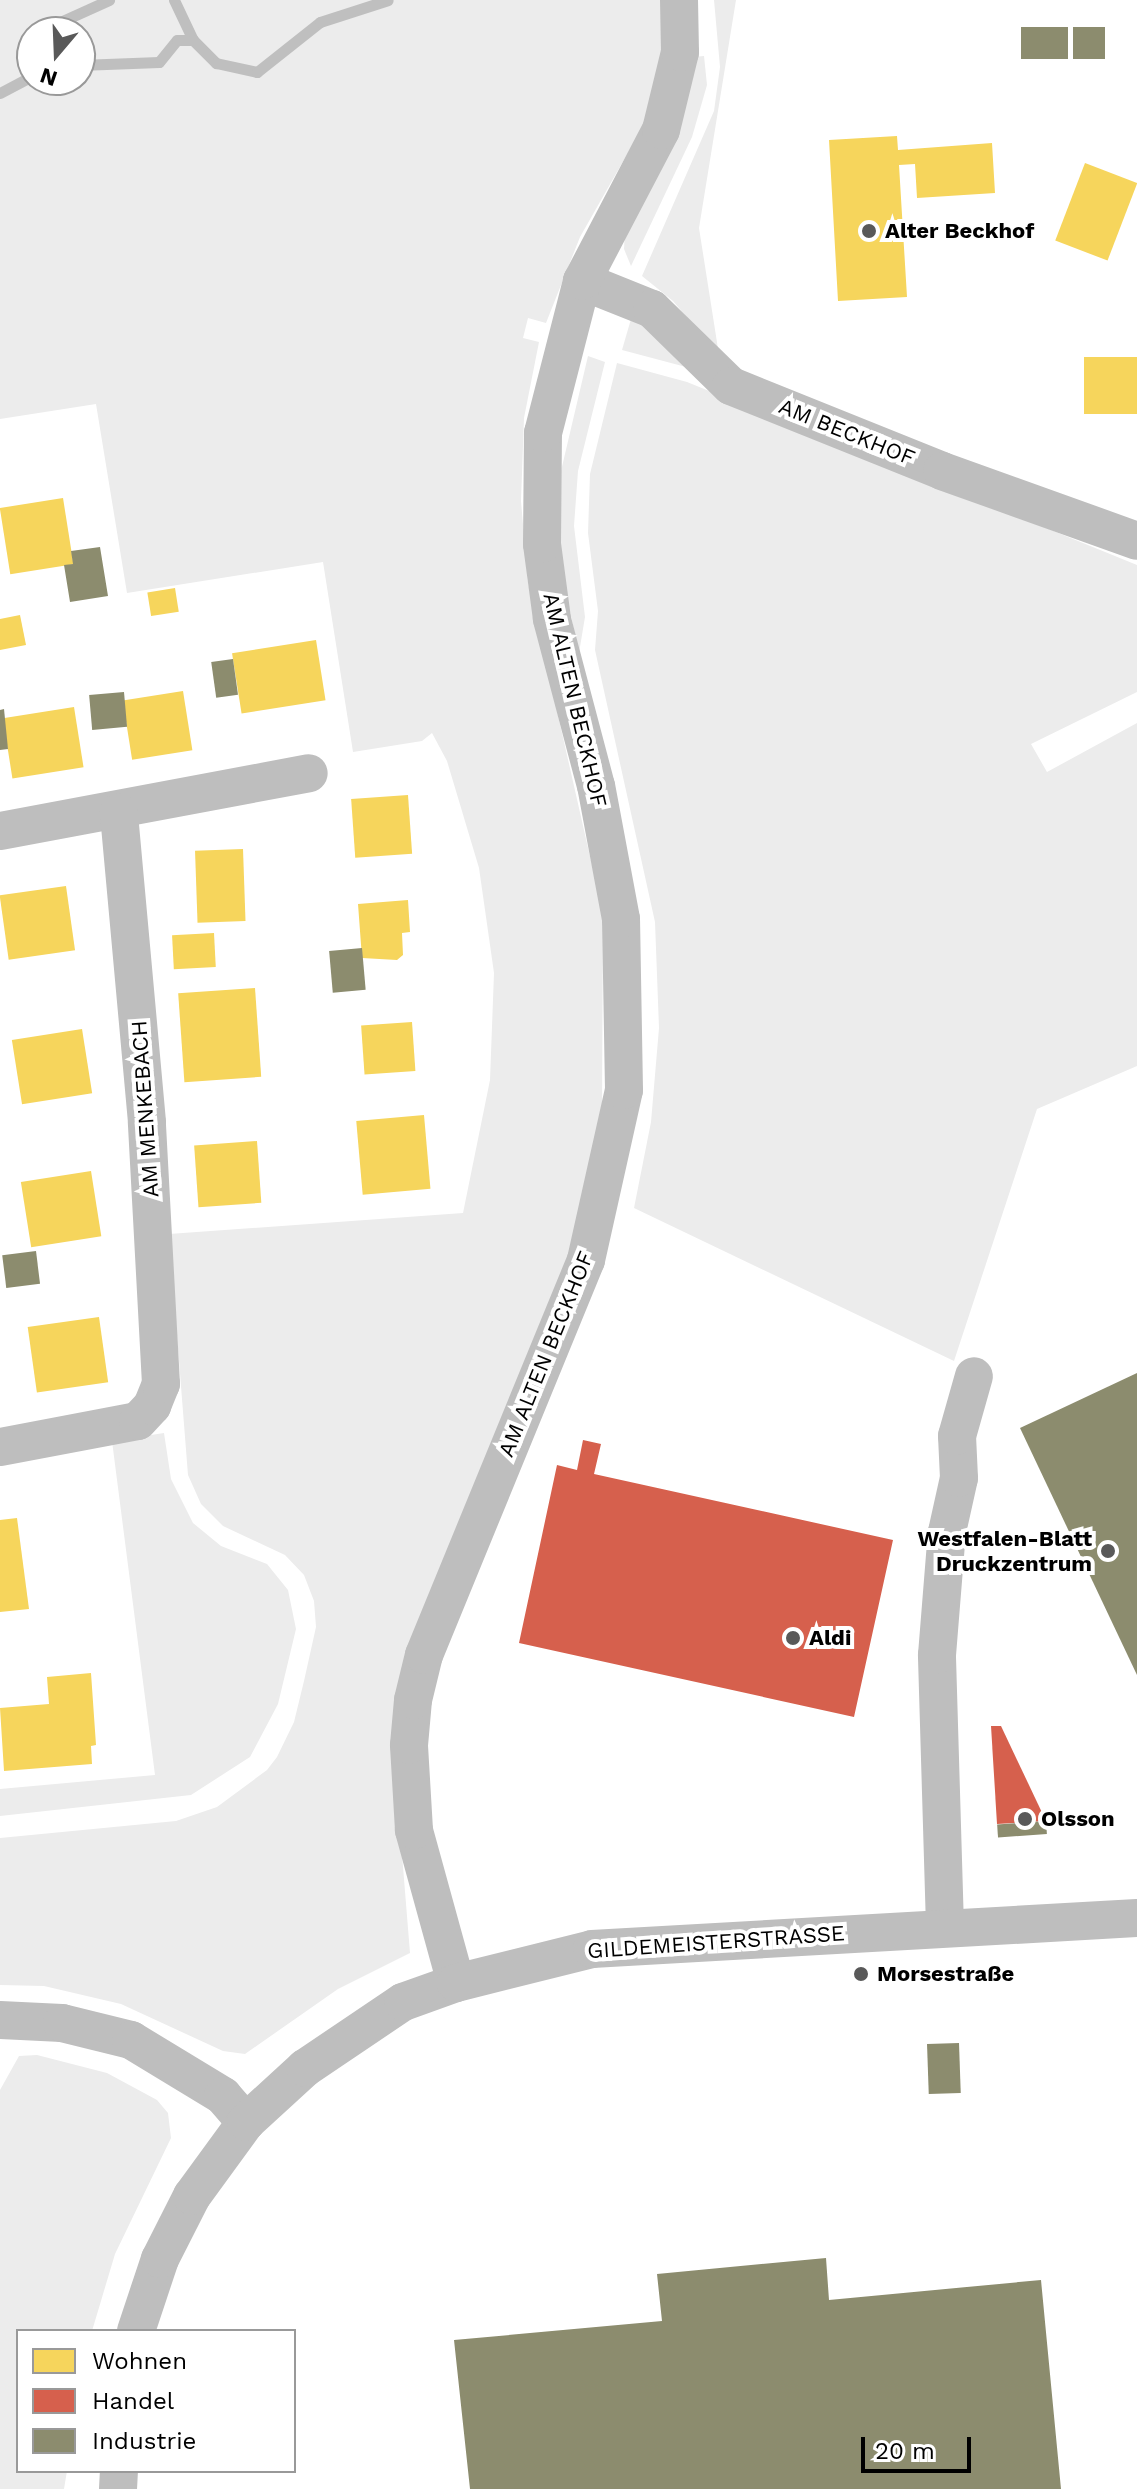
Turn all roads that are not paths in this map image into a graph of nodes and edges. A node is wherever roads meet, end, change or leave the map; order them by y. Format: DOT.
graph roads {
  1 [pos="679,0"];
  2 [pos="582,281"];
  3 [pos="1137,541"];
  4 [pos="309,773"];
  5 [pos="119,812"];
  6 [pos="0,831"];
  7 [pos="974,1376"];
  8 [pos="0,1447"];
  9 [pos="1137,1918"];
  10 [pos="945,1927"];
  11 [pos="456,1983"];
  12 [pos="0,2020"];
  13 [pos="246,2122"];
  14 [pos="137,2329"];
  1 -- 2 [label="street, AM ALTEN BECKHOF"];
  2 -- 3 [label="street, AM BECKHOF"];
  2 -- 11 [label="street, AM ALTEN BECKHOF"];
  4 -- 5 [label="street"];
  5 -- 6 [label="street"];
  5 -- 8 [label="street, AM MENKEBACH"];
  7 -- 10 [label="street"];
  9 -- 10 [label="street, GILDEMEISTERSTRASSE"];
  10 -- 11 [label="street, GILDEMEISTERSTRASSE"];
  11 -- 13 [label="street, GILDEMEISTERSTRASSE"];
  12 -- 13 [label="street"];
  13 -- 14 [label="street, GILDEMEISTERSTRASSE"];
}
